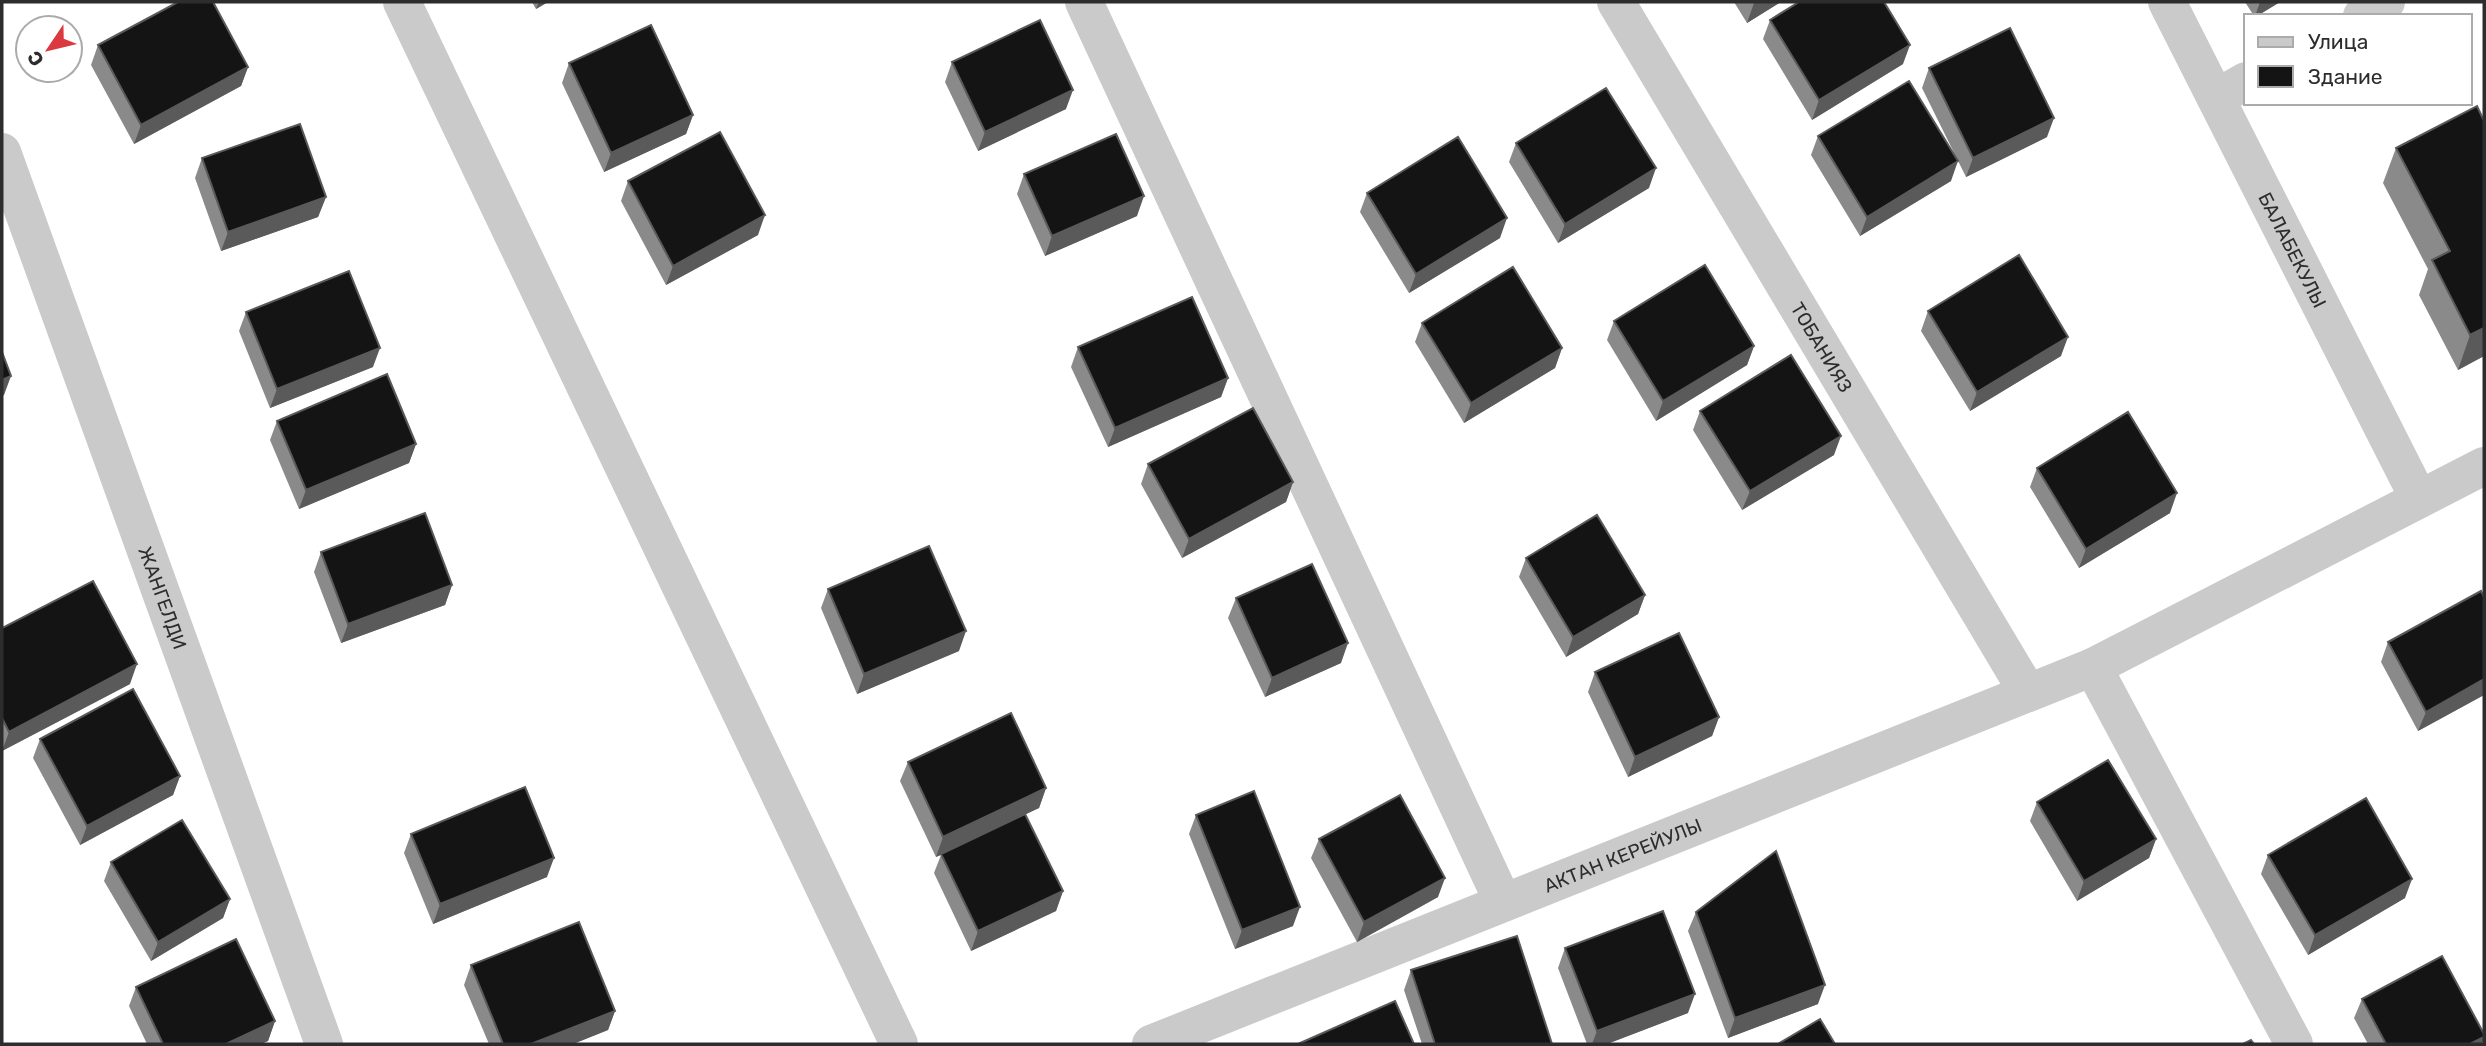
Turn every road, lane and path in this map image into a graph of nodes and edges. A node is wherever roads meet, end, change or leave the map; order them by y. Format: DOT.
graph roads {
  1 [pos="402,2"];
  2 [pos="1084,2"];
  3 [pos="1616,2"];
  4 [pos="2167,2"];
  5 [pos="2386,2"];
  6 [pos="2365,14"];
  7 [pos="2231,90"];
  8 [pos="2,152"];
  9 [pos="2484,466"];
  10 [pos="2419,499"];
  11 [pos="2093,667"];
  12 [pos="2028,693"];
  13 [pos="1503,902"];
  14 [pos="324,1044"];
  15 [pos="899,1044"];
  16 [pos="1151,1044"];
  17 [pos="2294,1044"];
  1 -- 15 [label="street"];
  2 -- 13 [label="street"];
  3 -- 12 [label="street, ТОБАНИЯЗ"];
  4 -- 7 [label="street, БАЛАБЕКУЛЫ"];
  5 -- 6 [label="street"];
  7 -- 10 [label="street, БАЛАБЕКУЛЫ"];
  8 -- 14 [label="street, ЖАНГЕЛДИ"];
  9 -- 10 [label="street, АКТАН КЕРЕЙУЛЫ"];
  10 -- 11 [label="street, АКТАН КЕРЕЙУЛЫ"];
  11 -- 12 [label="street, АКТАН КЕРЕЙУЛЫ"];
  11 -- 17 [label="street"];
  12 -- 13 [label="street, АКТАН КЕРЕЙУЛЫ"];
  13 -- 16 [label="street, АКТАН КЕРЕЙУЛЫ"];
}
